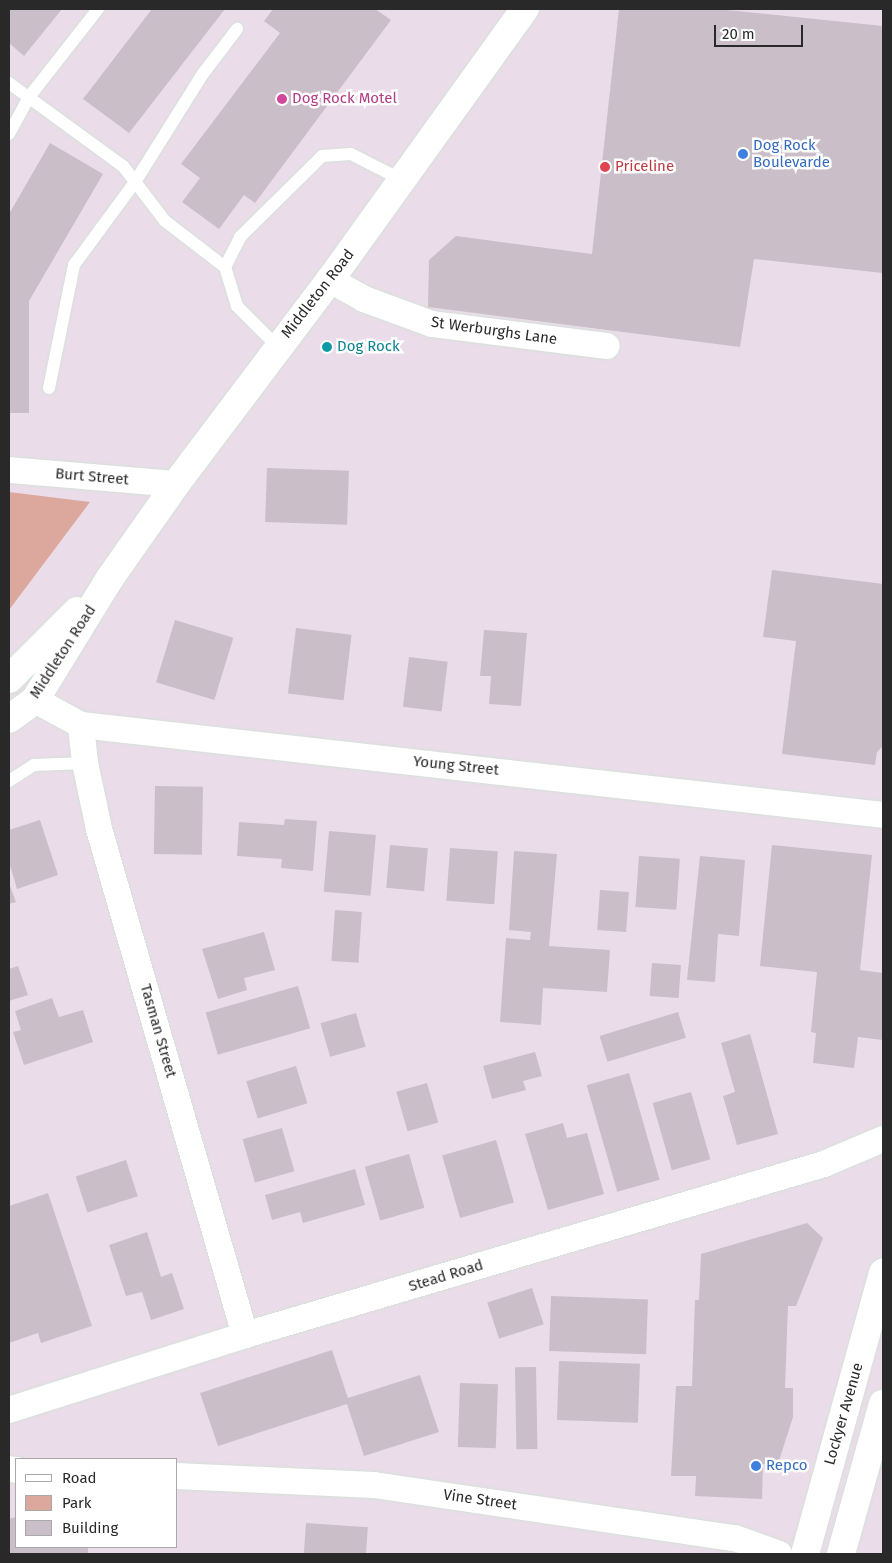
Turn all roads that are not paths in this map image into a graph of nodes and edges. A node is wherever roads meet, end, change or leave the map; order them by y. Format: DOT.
graph roads {
  1 [pos="98,9"];
  2 [pos="525,9"];
  3 [pos="237,28"];
  4 [pos="9,83"];
  5 [pos="29,98"];
  6 [pos="9,134"];
  7 [pos="402,180"];
  8 [pos="135,182"];
  9 [pos="225,267"];
  10 [pos="330,280"];
  11 [pos="277,346"];
  12 [pos="607,346"];
  13 [pos="49,388"];
  14 [pos="9,470"];
  15 [pos="176,484"];
  16 [pos="110,578"];
  17 [pos="9,680"];
  18 [pos="35,700"];
  19 [pos="9,720"];
  20 [pos="81,724"];
  21 [pos="85,762"];
  22 [pos="9,781"];
  23 [pos="883,814"];
  24 [pos="883,1139"];
  25 [pos="883,1273"];
  26 [pos="245,1335"];
  27 [pos="883,1404"];
  28 [pos="9,1410"];
  29 [pos="178,1476"];
  30 [pos="779,1554"];
  31 [pos="805,1554"];
  32 [pos="841,1554"];
  1 -- 5 [label="lane"];
  2 -- 7 [label="main road, Middleton Road"];
  3 -- 8 [label="lane"];
  4 -- 5 [label="lane"];
  5 -- 6 [label="lane"];
  5 -- 8 [label="lane"];
  7 -- 9 [label="lane"];
  7 -- 10 [label="main road, Middleton Road"];
  8 -- 9 [label="lane"];
  8 -- 13 [label="lane"];
  9 -- 11 [label="lane"];
  10 -- 11 [label="main road, Middleton Road"];
  10 -- 12 [label="street, St Werburghs Lane"];
  11 -- 15 [label="main road, Middleton Road"];
  14 -- 15 [label="street, Burt Street"];
  15 -- 16 [label="main road, Middleton Road"];
  16 -- 17 [label="main road, Middleton Road"];
  16 -- 18 [label="main road, Middleton Road"];
  18 -- 19 [label="main road, Middleton Road"];
  18 -- 20 [label="street, Young Street"];
  20 -- 21 [label="street, Tasman Street"];
  20 -- 23 [label="street, Young Street"];
  21 -- 22 [label="lane"];
  21 -- 26 [label="street, Tasman Street"];
  24 -- 26 [label="street, Stead Road"];
  25 -- 31 [label="main road, Lockyer Avenue"];
  26 -- 28 [label="street, Stead Road"];
  27 -- 32 [label="main road"];
  29 -- 30 [label="street, Vine Street"];
}
